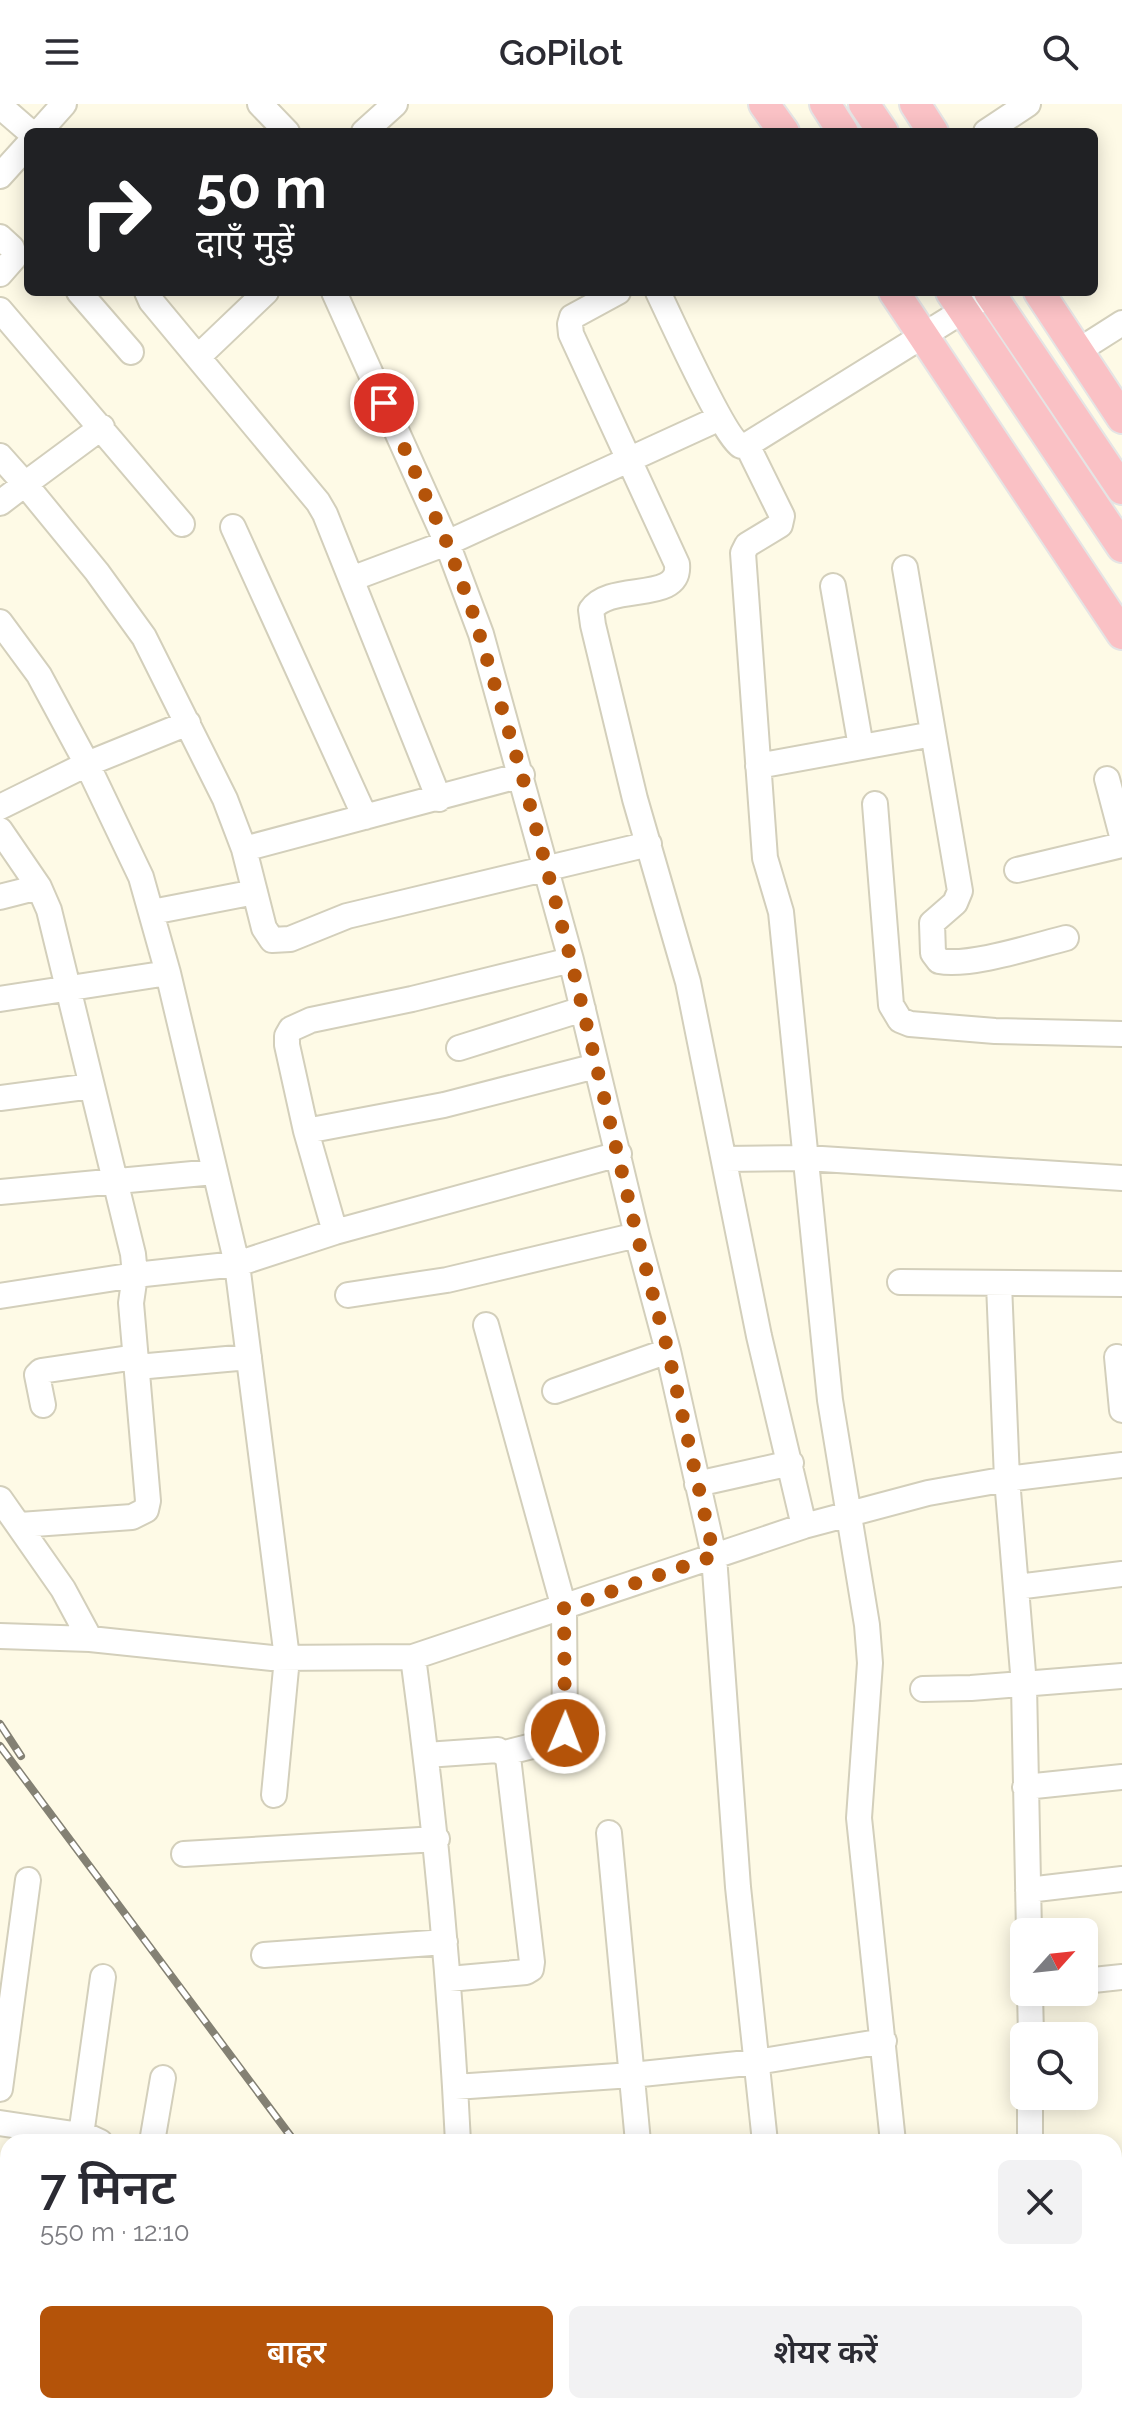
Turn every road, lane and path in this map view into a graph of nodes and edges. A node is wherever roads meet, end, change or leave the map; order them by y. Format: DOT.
graph roads {
  1 [pos="64,104"];
  2 [pos="260,104"];
  3 [pos="395,104"];
  4 [pos="764,104"];
  5 [pos="825,104"];
  6 [pos="915,104"];
  7 [pos="1028,104"];
  8 [pos="867,105"];
  9 [pos="0,106"];
  10 [pos="25,128"];
  11 [pos="43,128"];
  12 [pos="283,128"];
  13 [pos="368,128"];
  14 [pos="781,128"];
  15 [pos="840,128"];
  16 [pos="881,128"];
  17 [pos="930,128"];
  18 [pos="992,128"];
  19 [pos="24,149"];
  20 [pos="0,176"];
  21 [pos="0,237"];
  22 [pos="0,274"];
  23 [pos="82,296"];
  24 [pos="149,296"];
  25 [pos="262,296"];
  26 [pos="336,296"];
  27 [pos="611,296"];
  28 [pos="660,296"];
  29 [pos="897,296"];
  30 [pos="979,296"];
  31 [pos="992,296"];
  32 [pos="1042,296"];
  33 [pos="957,302"];
  34 [pos="0,310"];
  35 [pos="1122,323"];
  36 [pos="924,336"];
  37 [pos="1078,351"];
  38 [pos="131,352"];
  39 [pos="198,357"];
  40 [pos="720,418"];
  41 [pos="1122,418"];
  42 [pos="102,427"];
  43 [pos="747,445"];
  44 [pos="0,456"];
  45 [pos="629,458"];
  46 [pos="25,484"];
  47 [pos="1122,489"];
  48 [pos="0,503"];
  49 [pos="182,524"];
  50 [pos="233,527"];
  51 [pos="447,543"];
  52 [pos="1122,547"];
  53 [pos="905,568"];
  54 [pos="351,579"];
  55 [pos="833,586"];
  56 [pos="0,622"];
  57 [pos="1122,634"];
  58 [pos="188,723"];
  59 [pos="933,734"];
  60 [pos="861,747"];
  61 [pos="87,764"];
  62 [pos="758,766"];
  63 [pos="522,775"];
  64 [pos="1107,779"];
  65 [pos="439,799"];
  66 [pos="875,804"];
  67 [pos="0,807"];
  68 [pos="365,817"];
  69 [pos="0,830"];
  70 [pos="1122,836"];
  71 [pos="649,844"];
  72 [pos="1122,845"];
  73 [pos="244,849"];
  74 [pos="546,868"];
  75 [pos="1017,870"];
  76 [pos="39,887"];
  77 [pos="255,892"];
  78 [pos="0,897"];
  79 [pos="152,912"];
  80 [pos="1066,938"];
  81 [pos="571,960"];
  82 [pos="168,973"];
  83 [pos="68,988"];
  84 [pos="0,999"];
  85 [pos="583,1009"];
  86 [pos="1122,1034"];
  87 [pos="459,1048"];
  88 [pos="596,1066"];
  89 [pos="92,1086"];
  90 [pos="0,1098"];
  91 [pos="306,1131"];
  92 [pos="619,1154"];
  93 [pos="806,1158"];
  94 [pos="725,1159"];
  95 [pos="214,1172"];
  96 [pos="1122,1178"];
  97 [pos="117,1181"];
  98 [pos="0,1192"];
  99 [pos="335,1232"];
  100 [pos="637,1235"];
  101 [pos="237,1264"];
  102 [pos="135,1275"];
  103 [pos="900,1282"];
  104 [pos="999,1284"];
  105 [pos="1122,1284"];
  106 [pos="348,1295"];
  107 [pos="0,1296"];
  108 [pos="486,1325"];
  109 [pos="668,1351"];
  110 [pos="249,1357"];
  111 [pos="1117,1357"];
  112 [pos="137,1362"];
  113 [pos="555,1391"];
  114 [pos="43,1405"];
  115 [pos="1122,1410"];
  116 [pos="791,1463"];
  117 [pos="1122,1465"];
  118 [pos="1007,1479"];
  119 [pos="697,1484"];
  120 [pos="0,1499"];
  121 [pos="848,1515"];
  122 [pos="20,1525"];
  123 [pos="804,1526"];
  124 [pos="714,1556"];
  125 [pos="1122,1574"];
  126 [pos="1016,1587"];
  127 [pos="564,1608"];
  128 [pos="0,1636"];
  129 [pos="90,1639"];
  130 [pos="413,1657"];
  131 [pos="287,1658"];
  132 [pos="1122,1676"];
  133 [pos="1024,1685"];
  134 [pos="923,1689"];
  135 [pos="505,1753"];
  136 [pos="426,1755"];
  137 [pos="1122,1777"];
  138 [pos="1025,1787"];
  139 [pos="274,1795"];
  140 [pos="609,1833"];
  141 [pos="437,1839"];
  142 [pos="184,1854"];
  143 [pos="1122,1879"];
  144 [pos="28,1880"];
  145 [pos="1028,1890"];
  146 [pos="1029,1918"];
  147 [pos="445,1942"];
  148 [pos="264,1955"];
  149 [pos="103,1977"];
  150 [pos="1122,1977"];
  151 [pos="449,1979"];
  152 [pos="1098,1980"];
  153 [pos="884,2041"];
  154 [pos="757,2062"];
  155 [pos="632,2075"];
  156 [pos="163,2078"];
  157 [pos="455,2087"];
  158 [pos="0,2089"];
  159 [pos="1030,2110"];
  160 [pos="0,2123"];
  161 [pos="66,2134"];
  162 [pos="90,2134"];
  163 [pos="153,2134"];
  164 [pos="458,2134"];
  165 [pos="637,2134"];
  166 [pos="764,2134"];
  167 [pos="892,2134"];
  168 [pos="1030,2134"];
  1 -- 11 [label="street"];
  2 -- 12 [label="street"];
  3 -- 13 [label="street"];
  4 -- 14 [label="main road"];
  5 -- 15 [label="main road"];
  6 -- 17 [label="main road"];
  7 -- 18 [label="street"];
  8 -- 16 [label="main road"];
  9 -- 10 [label="street"];
  19 -- 20 [label="street"];
  21 -- 22 [label="street"];
  23 -- 38 [label="street"];
  24 -- 39 [label="street"];
  25 -- 39 [label="street"];
  26 -- 51 [label="street"];
  27 -- 45 [label="street"];
  28 -- 40 [label="street"];
  29 -- 36 [label="main road"];
  30 -- 33 [label="street"];
  31 -- 47 [label="main road"];
  32 -- 37 [label="main road"];
  33 -- 36 [label="street"];
  33 -- 52 [label="main road"];
  34 -- 42 [label="street"];
  35 -- 37 [label="street"];
  36 -- 43 [label="street"];
  36 -- 57 [label="main road"];
  37 -- 41 [label="main road"];
  39 -- 54 [label="street"];
  40 -- 43 [label="street"];
  40 -- 45 [label="street"];
  42 -- 46 [label="street"];
  42 -- 49 [label="street"];
  43 -- 62 [label="street"];
  44 -- 46 [label="street"];
  45 -- 51 [label="street"];
  45 -- 71 [label="street"];
  46 -- 48 [label="street"];
  46 -- 58 [label="street"];
  50 -- 68 [label="street"];
  51 -- 54 [label="street"];
  51 -- 63 [label="street"];
  53 -- 59 [label="street"];
  54 -- 65 [label="street"];
  55 -- 60 [label="street"];
  56 -- 61 [label="street"];
  58 -- 61 [label="street"];
  58 -- 73 [label="street"];
  59 -- 60 [label="street"];
  59 -- 80 [label="street"];
  60 -- 62 [label="street"];
  61 -- 67 [label="street"];
  61 -- 79 [label="street"];
  62 -- 93 [label="street"];
  63 -- 65 [label="street"];
  63 -- 74 [label="street"];
  64 -- 70 [label="street"];
  65 -- 68 [label="street"];
  66 -- 86 [label="street"];
  68 -- 73 [label="street"];
  69 -- 76 [label="street"];
  71 -- 74 [label="street"];
  71 -- 94 [label="street"];
  72 -- 75 [label="street"];
  73 -- 77 [label="street"];
  74 -- 77 [label="street"];
  74 -- 81 [label="street"];
  76 -- 78 [label="street"];
  76 -- 83 [label="street"];
  77 -- 79 [label="street"];
  79 -- 82 [label="street"];
  81 -- 85 [label="street"];
  81 -- 91 [label="street"];
  82 -- 83 [label="street"];
  82 -- 95 [label="street"];
  83 -- 84 [label="street"];
  83 -- 89 [label="street"];
  85 -- 87 [label="street"];
  85 -- 88 [label="street"];
  88 -- 91 [label="street"];
  88 -- 92 [label="street"];
  89 -- 90 [label="street"];
  89 -- 97 [label="street"];
  91 -- 99 [label="street"];
  92 -- 99 [label="street"];
  92 -- 100 [label="street"];
  93 -- 94 [label="street"];
  93 -- 96 [label="street"];
  93 -- 121 [label="street"];
  94 -- 116 [label="street"];
  95 -- 97 [label="street"];
  95 -- 101 [label="street"];
  97 -- 98 [label="street"];
  97 -- 102 [label="street"];
  99 -- 101 [label="street"];
  100 -- 106 [label="street"];
  100 -- 109 [label="street"];
  101 -- 102 [label="street"];
  101 -- 110 [label="street"];
  102 -- 107 [label="street"];
  102 -- 112 [label="street"];
  103 -- 104 [label="street"];
  104 -- 105 [label="street"];
  104 -- 118 [label="street"];
  108 -- 127 [label="street"];
  109 -- 113 [label="street"];
  109 -- 119 [label="street"];
  110 -- 112 [label="street"];
  110 -- 131 [label="street"];
  111 -- 115 [label="street"];
  112 -- 114 [label="street"];
  112 -- 122 [label="street"];
  116 -- 119 [label="street"];
  116 -- 123 [label="street"];
  117 -- 118 [label="street"];
  118 -- 121 [label="street"];
  118 -- 126 [label="street"];
  119 -- 124 [label="street"];
  120 -- 122 [label="street"];
  121 -- 123 [label="street"];
  121 -- 153 [label="street"];
  122 -- 129 [label="street"];
  123 -- 124 [label="street"];
  124 -- 127 [label="street"];
  124 -- 154 [label="street"];
  125 -- 126 [label="street"];
  126 -- 133 [label="street"];
  127 -- 130 [label="street"];
  127 -- 135 [label="street"];
  128 -- 129 [label="street"];
  129 -- 131 [label="street"];
  130 -- 131 [label="street"];
  130 -- 136 [label="street"];
  131 -- 139 [label="street"];
  132 -- 133 [label="street"];
  133 -- 134 [label="street"];
  133 -- 138 [label="street"];
  135 -- 136 [label="street"];
  135 -- 151 [label="street"];
  136 -- 141 [label="street"];
  137 -- 138 [label="street"];
  138 -- 145 [label="street"];
  140 -- 155 [label="street"];
  141 -- 142 [label="street"];
  141 -- 147 [label="street"];
  143 -- 145 [label="street"];
  144 -- 158 [label="street"];
  145 -- 146 [label="street"];
  147 -- 148 [label="street"];
  147 -- 151 [label="street"];
  149 -- 162 [label="street"];
  150 -- 152 [label="street"];
  151 -- 157 [label="street"];
  153 -- 154 [label="street"];
  153 -- 167 [label="street"];
  154 -- 155 [label="street"];
  154 -- 166 [label="street"];
  155 -- 157 [label="street"];
  155 -- 165 [label="street"];
  156 -- 163 [label="street"];
  157 -- 164 [label="street"];
  159 -- 168 [label="street"];
  160 -- 161 [label="street"];
}
